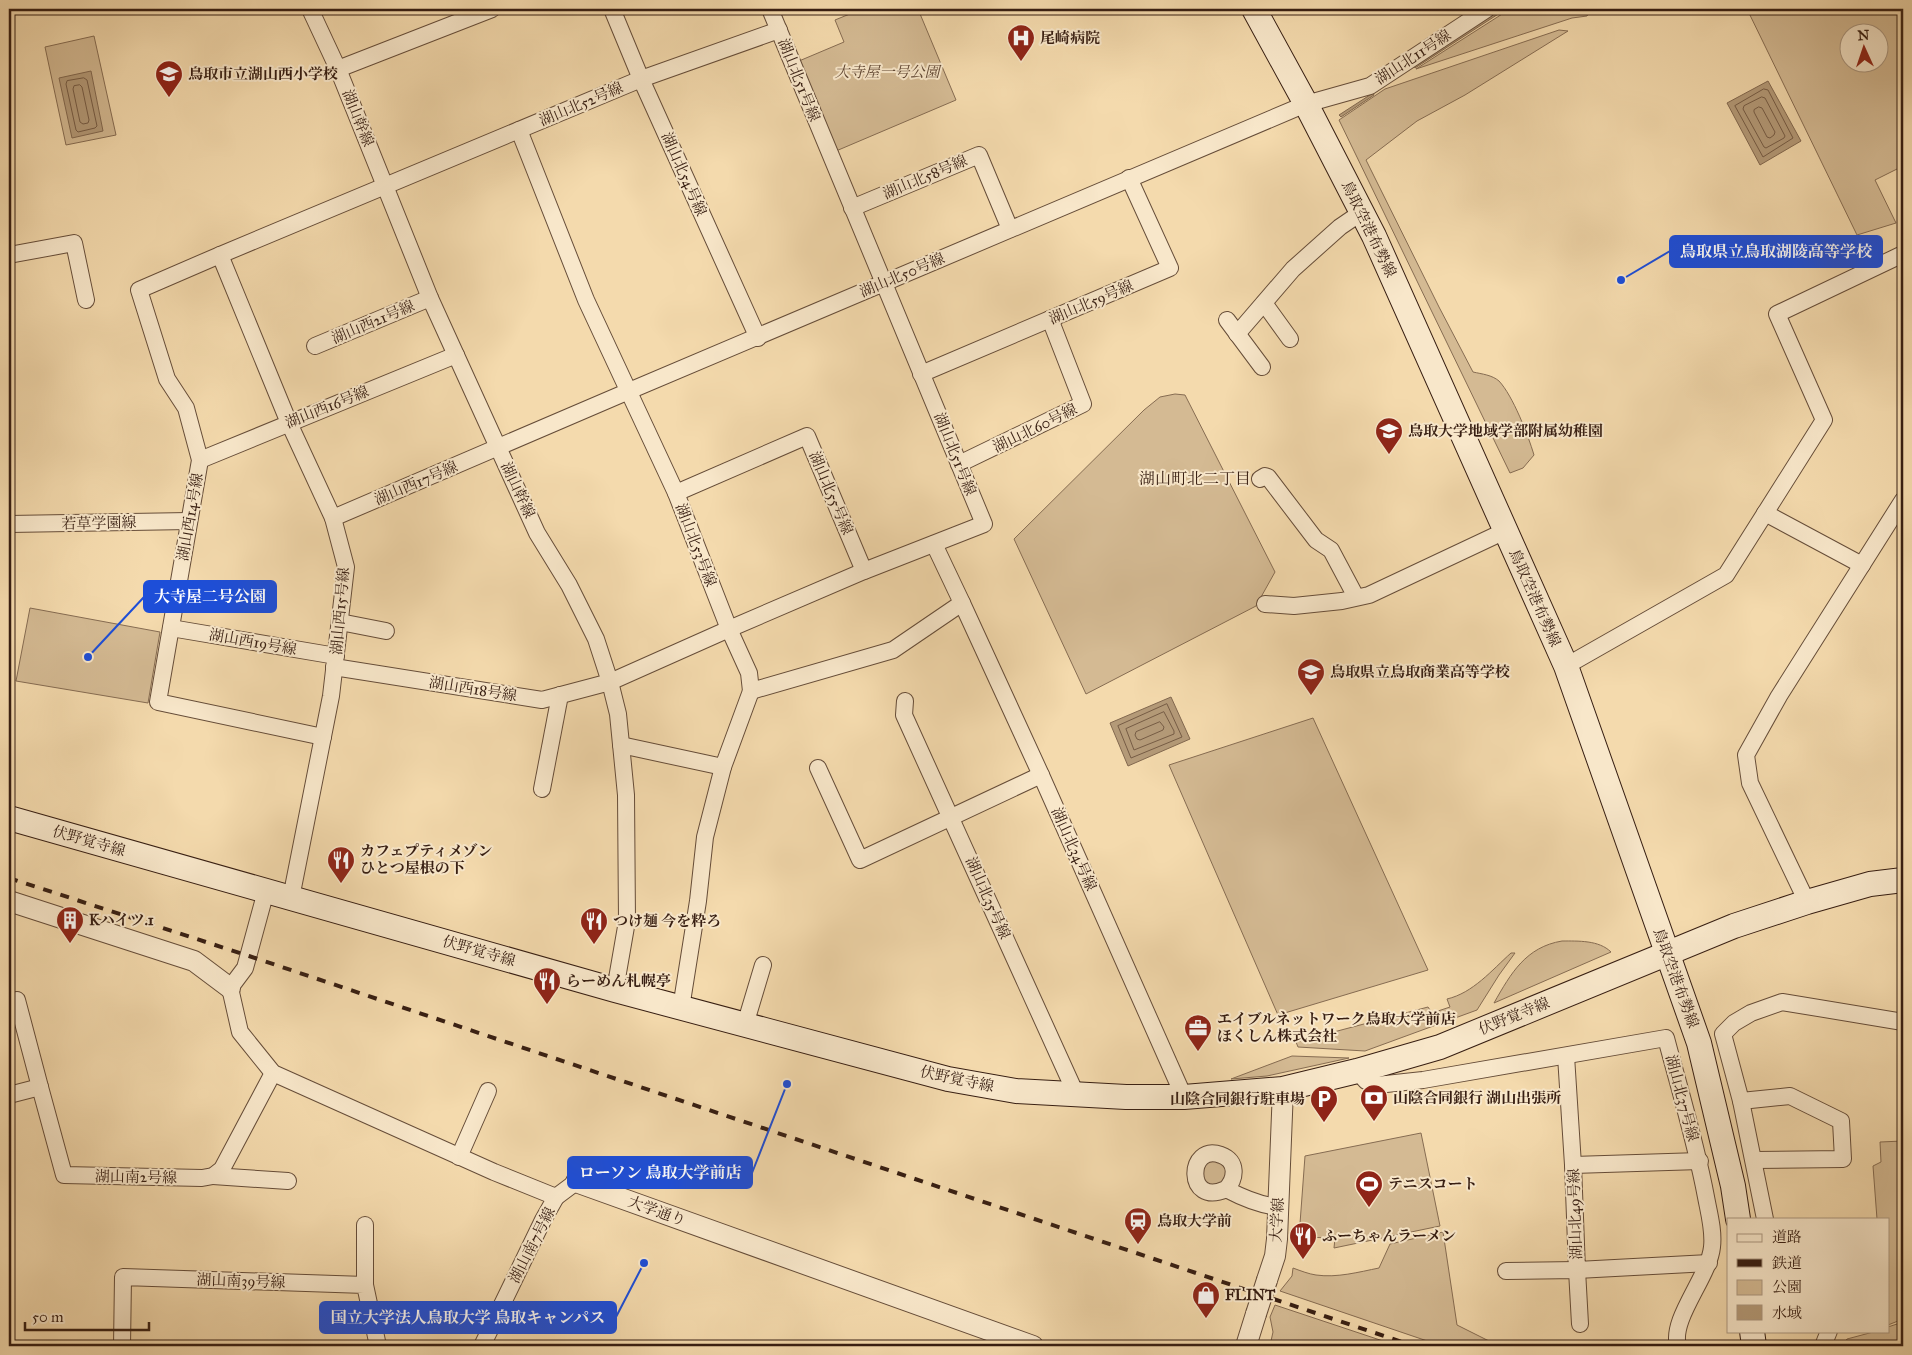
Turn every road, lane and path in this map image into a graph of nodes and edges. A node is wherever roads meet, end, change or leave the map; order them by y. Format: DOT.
graph roads {
  1 [pos="310,9"];
  2 [pos="492,9"];
  3 [pos="612,9"];
  4 [pos="770,9"];
  5 [pos="1254,9"];
  6 [pos="1487,9"];
  7 [pos="779,30"];
  8 [pos="338,69"];
  9 [pos="642,79"];
  10 [pos="1306,104"];
  11 [pos="520,130"];
  12 [pos="1129,178"];
  13 [pos="385,186"];
  14 [pos="852,208"];
  15 [pos="1362,212"];
  16 [pos="1010,229"];
  17 [pos="1903,254"];
  18 [pos="9,255"];
  19 [pos="220,255"];
  20 [pos="883,284"];
  21 [pos="430,298"];
  22 [pos="86,300"];
  23 [pos="1264,303"];
  24 [pos="1050,319"];
  25 [pos="1227,320"];
  26 [pos="1238,334"];
  27 [pos="758,338"];
  28 [pos="1290,339"];
  29 [pos="315,346"];
  30 [pos="456,355"];
  31 [pos="1262,366"];
  32 [pos="922,374"];
  33 [pos="629,391"];
  34 [pos="289,423"];
  35 [pos="498,447"];
  36 [pos="200,460"];
  37 [pos="959,464"];
  38 [pos="1260,479"];
  39 [pos="676,493"];
  40 [pos="1903,500"];
  41 [pos="1765,513"];
  42 [pos="333,518"];
  43 [pos="189,521"];
  44 [pos="9,524"];
  45 [pos="1505,531"];
  46 [pos="934,544"];
  47 [pos="1862,565"];
  48 [pos="864,571"];
  49 [pos="1356,597"];
  50 [pos="962,603"];
  51 [pos="1265,604"];
  52 [pos="340,622"];
  53 [pos="171,628"];
  54 [pos="729,629"];
  55 [pos="386,631"];
  56 [pos="335,662"];
  57 [pos="1566,666"];
  58 [pos="610,682"];
  59 [pos="751,690"];
  60 [pos="560,695"];
  61 [pos="905,701"];
  62 [pos="323,736"];
  63 [pos="621,745"];
  64 [pos="723,767"];
  65 [pos="818,768"];
  66 [pos="1041,775"];
  67 [pos="542,789"];
  68 [pos="9,818"];
  69 [pos="952,818"];
  70 [pos="1903,880"];
  71 [pos="266,891"];
  72 [pos="291,898"];
  73 [pos="9,901"];
  74 [pos="1807,902"];
  75 [pos="1668,953"];
  76 [pos="763,966"];
  77 [pos="230,988"];
  78 [pos="615,990"];
  79 [pos="17,1000"];
  80 [pos="680,1008"];
  81 [pos="1903,1022"];
  82 [pos="745,1025"];
  83 [pos="1566,1056"];
  84 [pos="1357,1072"];
  85 [pos="273,1073"];
  86 [pos="40,1087"];
  87 [pos="1283,1089"];
  88 [pos="488,1091"];
  89 [pos="1076,1094"];
  90 [pos="9,1095"];
  91 [pos="1184,1097"];
  92 [pos="1741,1101"];
  93 [pos="459,1157"];
  94 [pos="1754,1160"];
  95 [pos="1700,1161"];
  96 [pos="1573,1165"];
  97 [pos="213,1176"];
  98 [pos="288,1181"];
  99 [pos="576,1182"];
  100 [pos="1226,1189"];
  101 [pos="556,1197"];
  102 [pos="1278,1208"];
  103 [pos="1738,1218"];
  104 [pos="1765,1218"];
  105 [pos="365,1226"];
  106 [pos="1709,1263"];
  107 [pos="1577,1270"];
  108 [pos="1506,1272"];
  109 [pos="365,1285"];
  110 [pos="1580,1324"];
  111 [pos="1752,1332"];
  112 [pos="1828,1332"];
  113 [pos="122,1346"];
  114 [pos="378,1346"];
  115 [pos="482,1346"];
  116 [pos="1033,1346"];
  117 [pos="1246,1346"];
  118 [pos="1678,1346"];
  119 [pos="1754,1346"];
  120 [pos="1824,1346"];
  1 -- 8 [label="street, 湖山幹線"];
  2 -- 8 [label="street"];
  3 -- 9 [label="street, 湖山北54号線"];
  4 -- 7 [label="street, 湖山北51号線"];
  5 -- 10 [label="main road, 鳥取空港布勢線"];
  6 -- 10 [label="street, 湖山北11号線"];
  7 -- 9 [label="street, 湖山北52号線"];
  7 -- 14 [label="street, 湖山北51号線"];
  8 -- 13 [label="street, 湖山幹線"];
  9 -- 11 [label="street, 湖山北52号線"];
  9 -- 27 [label="street, 湖山北54号線"];
  10 -- 12 [label="street, 湖山北50号線"];
  10 -- 15 [label="main road, 鳥取空港布勢線"];
  11 -- 13 [label="street, 湖山北52号線"];
  11 -- 33 [label="street, 湖山北53号線"];
  12 -- 16 [label="street, 湖山北50号線"];
  12 -- 24 [label="street, 湖山北59号線"];
  13 -- 19 [label="street, 湖山西14号線"];
  13 -- 21 [label="street, 湖山幹線"];
  14 -- 16 [label="street, 湖山北58号線"];
  14 -- 20 [label="street, 湖山北51号線"];
  15 -- 23 [label="street"];
  15 -- 45 [label="main road, 鳥取空港布勢線"];
  16 -- 20 [label="street, 湖山北50号線"];
  17 -- 41 [label="street"];
  18 -- 22 [label="street"];
  19 -- 34 [label="street, 湖山西15号線"];
  19 -- 36 [label="street, 湖山西14号線"];
  20 -- 27 [label="street, 湖山北50号線"];
  20 -- 32 [label="street, 湖山北51号線"];
  21 -- 29 [label="street, 湖山西21号線"];
  21 -- 30 [label="street, 湖山幹線"];
  23 -- 26 [label="street"];
  23 -- 28 [label="street"];
  24 -- 32 [label="street, 湖山北59号線"];
  24 -- 37 [label="street, 湖山北60号線"];
  25 -- 26 [label="street"];
  26 -- 31 [label="street"];
  27 -- 33 [label="street, 湖山北50号線"];
  30 -- 34 [label="street, 湖山西16号線"];
  30 -- 35 [label="street, 湖山幹線"];
  32 -- 37 [label="street, 湖山北51号線"];
  33 -- 35 [label="street, 湖山北50号線"];
  33 -- 39 [label="street, 湖山北53号線"];
  34 -- 36 [label="street, 湖山西16号線"];
  34 -- 42 [label="street, 湖山西15号線"];
  35 -- 42 [label="street, 湖山西17号線"];
  35 -- 58 [label="street, 湖山幹線"];
  36 -- 43 [label="street, 湖山西14号線"];
  37 -- 46 [label="street, 湖山北51号線"];
  38 -- 49 [label="street"];
  39 -- 48 [label="street, 湖山北55号線"];
  39 -- 54 [label="street, 湖山北53号線"];
  40 -- 47 [label="street"];
  41 -- 47 [label="street"];
  41 -- 57 [label="street"];
  42 -- 52 [label="street, 湖山西15号線"];
  43 -- 44 [label="street, 若草学園線"];
  43 -- 53 [label="street, 湖山西14号線"];
  45 -- 49 [label="street"];
  45 -- 57 [label="main road, 鳥取空港布勢線"];
  46 -- 48 [label="street, 湖山北51号線"];
  46 -- 50 [label="street"];
  47 -- 74 [label="street"];
  48 -- 54 [label="street, 湖山北51号線"];
  49 -- 51 [label="street"];
  50 -- 59 [label="street"];
  50 -- 66 [label="street, 湖山北34号線"];
  52 -- 55 [label="street"];
  52 -- 56 [label="street, 湖山西15号線"];
  53 -- 56 [label="street, 湖山西19号線"];
  53 -- 62 [label="street, 湖山西14号線"];
  54 -- 58 [label="street, 湖山北51号線"];
  54 -- 59 [label="street, 湖山北53号線"];
  56 -- 60 [label="street, 湖山西18号線"];
  56 -- 62 [label="street, 湖山西15号線"];
  57 -- 75 [label="main road, 鳥取空港布勢線"];
  58 -- 60 [label="street, 湖山西18号線"];
  58 -- 63 [label="street, 湖山幹線"];
  59 -- 64 [label="street"];
  60 -- 67 [label="street"];
  61 -- 69 [label="street, 湖山北35号線"];
  62 -- 72 [label="street, 湖山西15号線"];
  63 -- 64 [label="street"];
  63 -- 78 [label="street, 湖山幹線"];
  64 -- 80 [label="street"];
  65 -- 69 [label="street"];
  66 -- 69 [label="street"];
  66 -- 91 [label="street, 湖山北34号線"];
  68 -- 71 [label="main road, 伏野覚寺線"];
  69 -- 89 [label="street, 湖山北35号線"];
  70 -- 74 [label="main road, 伏野覚寺線"];
  71 -- 72 [label="main road, 伏野覚寺線"];
  71 -- 77 [label="street"];
  72 -- 78 [label="main road, 伏野覚寺線"];
  73 -- 77 [label="street"];
  74 -- 75 [label="main road, 伏野覚寺線"];
  75 -- 84 [label="main road, 伏野覚寺線"];
  75 -- 103 [label="main road, 鳥取空港布勢線"];
  76 -- 82 [label="street"];
  77 -- 85 [label="street"];
  78 -- 80 [label="main road, 伏野覚寺線"];
  79 -- 86 [label="street"];
  80 -- 82 [label="main road, 伏野覚寺線"];
  81 -- 92 [label="street"];
  82 -- 89 [label="main road, 伏野覚寺線"];
  83 -- 84 [label="street, 湖山北37号線"];
  83 -- 95 [label="street, 湖山北37号線"];
  83 -- 96 [label="street, 湖山北49号線"];
  84 -- 87 [label="main road, 伏野覚寺線"];
  85 -- 93 [label="street"];
  85 -- 97 [label="street"];
  86 -- 90 [label="street"];
  86 -- 97 [label="street, 湖山南2号線"];
  87 -- 91 [label="main road, 伏野覚寺線"];
  87 -- 102 [label="street, 大学線"];
  88 -- 93 [label="street"];
  89 -- 91 [label="main road, 伏野覚寺線"];
  92 -- 94 [label="street"];
  92 -- 94 [label="street"];
  93 -- 101 [label="street"];
  94 -- 104 [label="street"];
  95 -- 96 [label="street"];
  95 -- 106 [label="street, 湖山北37号線"];
  96 -- 107 [label="street, 湖山北49号線"];
  97 -- 98 [label="street"];
  99 -- 101 [label="street, 大学通り"];
  99 -- 116 [label="street, 大学通り"];
  100 -- 102 [label="street"];
  101 -- 115 [label="street, 湖山南7号線"];
  102 -- 117 [label="street, 大学線, bridge"];
  105 -- 109 [label="street"];
  106 -- 107 [label="street, 湖山北49号線"];
  106 -- 118 [label="street, 湖山北37号線"];
  107 -- 108 [label="street"];
  107 -- 110 [label="street"];
  109 -- 113 [label="street, 湖山南39号線"];
  109 -- 114 [label="street"];
  111 -- 119 [label="main road"];
  112 -- 120 [label="street"];
}
